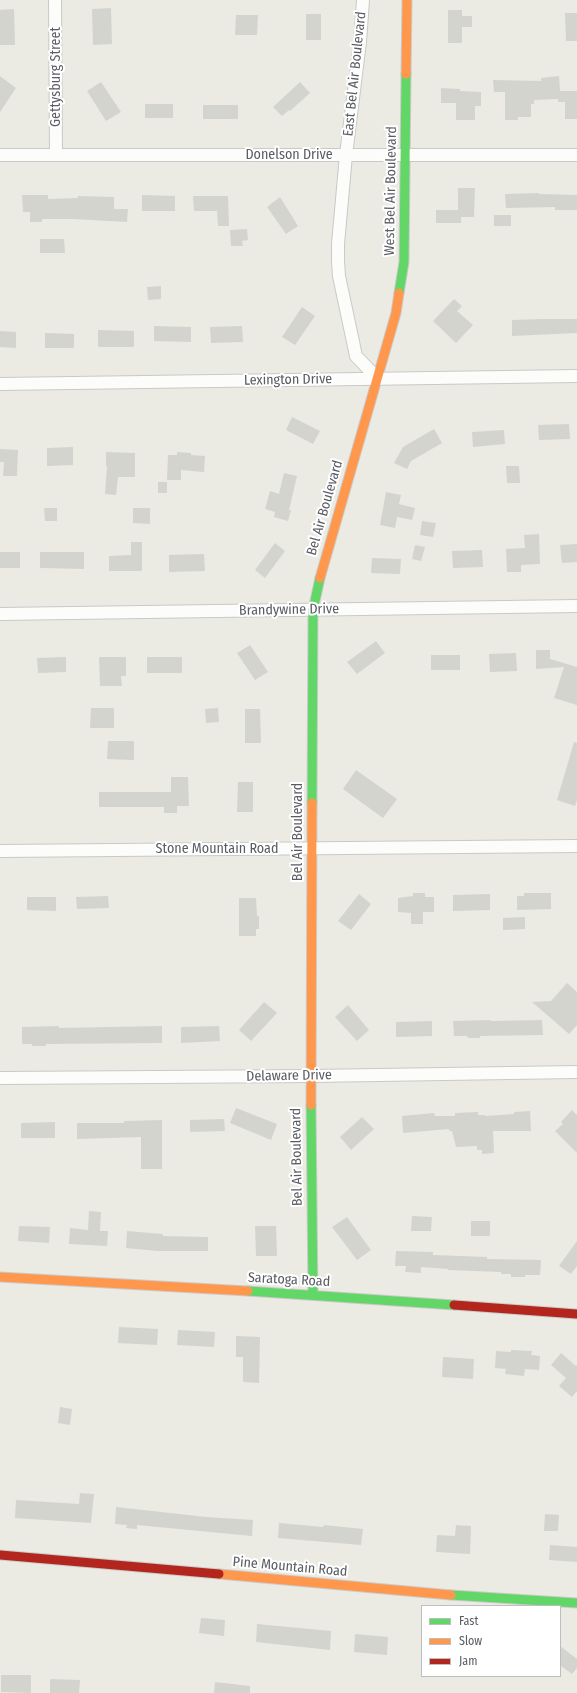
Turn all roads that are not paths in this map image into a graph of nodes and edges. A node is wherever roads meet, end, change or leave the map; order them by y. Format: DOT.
graph roads {
  1 [pos="55,0"];
  2 [pos="363,0"];
  3 [pos="407,0"];
  4 [pos="0,155"];
  5 [pos="56,155"];
  6 [pos="346,155"];
  7 [pos="405,155"];
  8 [pos="577,155"];
  9 [pos="577,376"];
  10 [pos="377,378"];
  11 [pos="0,384"];
  12 [pos="577,606"];
  13 [pos="313,610"];
  14 [pos="0,614"];
  15 [pos="577,846"];
  16 [pos="311,849"];
  17 [pos="0,851"];
  18 [pos="577,1072"];
  19 [pos="311,1076"];
  20 [pos="0,1078"];
  21 [pos="0,1277"];
  22 [pos="313,1295"];
  23 [pos="577,1314"];
  24 [pos="0,1555"];
  25 [pos="577,1603"];
  1 -- 5 [label="street, Gettysburg Street"];
  2 -- 6 [label="street, East Bel Air Boulevard"];
  3 -- 7 [label="street, West Bel Air Boulevard"];
  4 -- 5 [label="street, Donelson Drive"];
  5 -- 6 [label="street, Donelson Drive"];
  6 -- 7 [label="street, Donelson Drive"];
  6 -- 10 [label="street, East Bel Air Boulevard"];
  7 -- 8 [label="street, Donelson Drive"];
  7 -- 10 [label="street, West Bel Air Boulevard"];
  9 -- 10 [label="street, Lexington Drive"];
  10 -- 11 [label="street, Lexington Drive"];
  10 -- 13 [label="street, Bel Air Boulevard"];
  12 -- 13 [label="street, Brandywine Drive"];
  13 -- 14 [label="street, Brandywine Drive"];
  13 -- 16 [label="street, Bel Air Boulevard"];
  15 -- 16 [label="street, Stone Mountain Road"];
  16 -- 17 [label="street, Stone Mountain Road"];
  16 -- 19 [label="street, Bel Air Boulevard"];
  18 -- 19 [label="street, Delaware Drive"];
  19 -- 20 [label="street, Delaware Drive"];
  19 -- 22 [label="street, Bel Air Boulevard"];
  21 -- 22 [label="street, Saratoga Road"];
  22 -- 23 [label="street, Saratoga Road"];
  24 -- 25 [label="street, Pine Mountain Road"];
}
